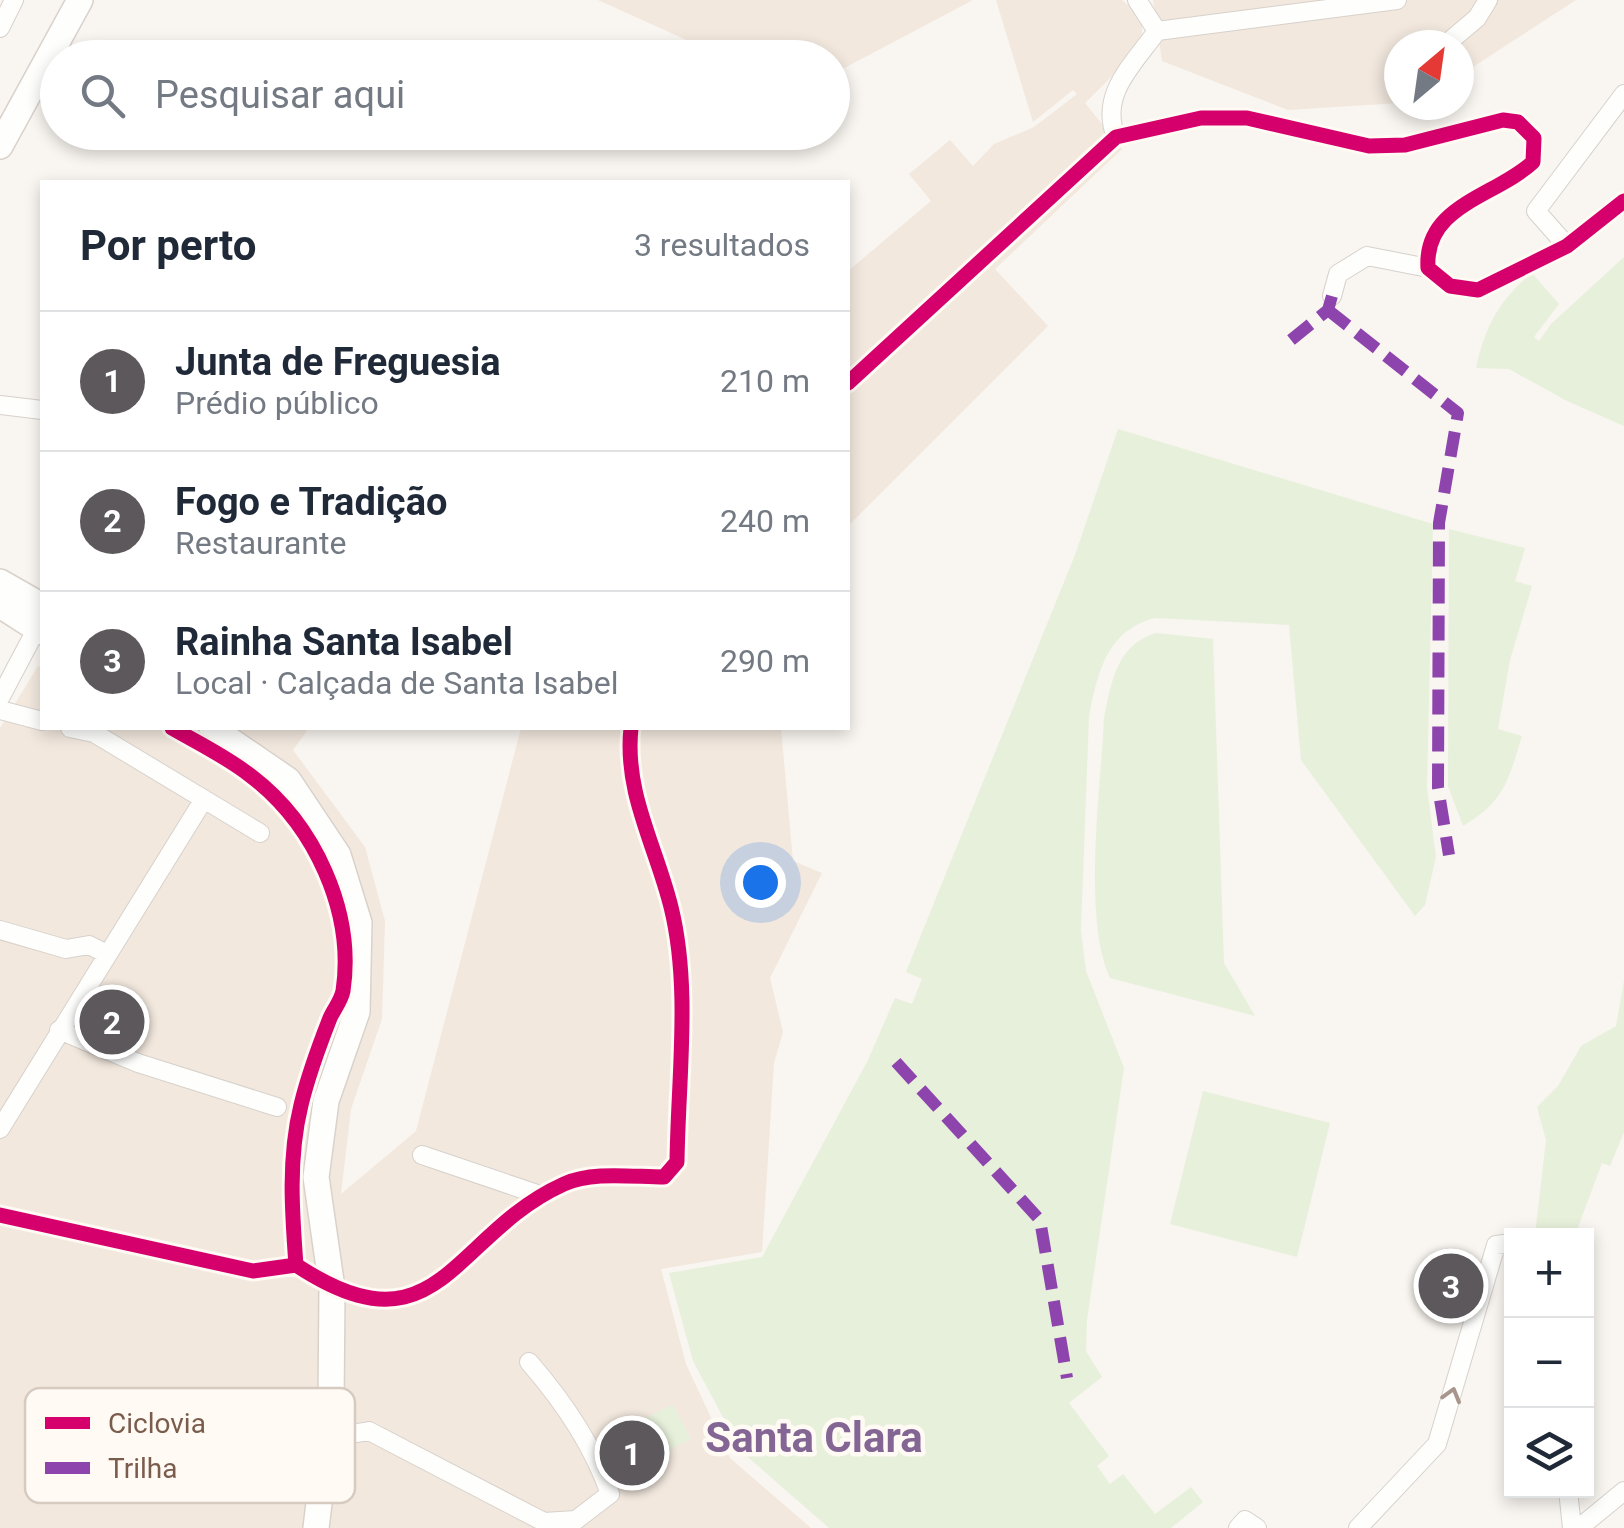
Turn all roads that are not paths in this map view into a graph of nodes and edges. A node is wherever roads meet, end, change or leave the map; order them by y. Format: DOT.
graph roads {
  1 [pos="14,0"];
  2 [pos="80,0"];
  3 [pos="1137,0"];
  4 [pos="1397,0"];
  5 [pos="1488,0"];
  6 [pos="1374,2"];
  7 [pos="0,28"];
  8 [pos="1463,30"];
  9 [pos="1157,31"];
  10 [pos="58,40"];
  11 [pos="40,73"];
  12 [pos="1624,94"];
  13 [pos="1116,137"];
  14 [pos="0,146"];
  15 [pos="1624,201"];
  16 [pos="1567,246"];
  17 [pos="1428,268"];
  18 [pos="1332,296"];
  19 [pos="850,382"];
  20 [pos="0,405"];
  21 [pos="40,410"];
  22 [pos="0,582"];
  23 [pos="0,605"];
  24 [pos="40,617"];
  25 [pos="0,698"];
  26 [pos="0,710"];
  27 [pos="40,720"];
  28 [pos="80,730"];
  29 [pos="215,730"];
  30 [pos="631,730"];
  31 [pos="204,799"];
  32 [pos="260,832"];
  33 [pos="0,930"];
  34 [pos="107,954"];
  35 [pos="60,1030"];
  36 [pos="277,1107"];
  37 [pos="0,1129"];
  38 [pos="422,1155"];
  39 [pos="543,1196"];
  40 [pos="0,1215"];
  41 [pos="1504,1244"];
  42 [pos="332,1288"];
  43 [pos="529,1362"];
  44 [pos="329,1388"];
  45 [pos="355,1434"];
  46 [pos="1624,1492"];
  47 [pos="1570,1498"];
  48 [pos="319,1503"];
  49 [pos="316,1528"];
  50 [pos="1238,1528"];
  51 [pos="1256,1528"];
  52 [pos="1358,1528"];
  53 [pos="1576,1528"];
  1 -- 7 [label="street"];
  2 -- 10 [label="street"];
  3 -- 9 [label="street"];
  4 -- 6 [label="street"];
  5 -- 8 [label="street"];
  6 -- 9 [label="street"];
  9 -- 13 [label="street"];
  11 -- 14 [label="street"];
  12 -- 16 [label="street"];
  13 -- 17 [label="street"];
  13 -- 19 [label="street"];
  15 -- 16 [label="street"];
  16 -- 17 [label="street"];
  17 -- 18 [label="street"];
  20 -- 21 [label="street"];
  22 -- 24 [label="street"];
  23 -- 24 [label="street"];
  24 -- 25 [label="street"];
  26 -- 27 [label="street"];
  28 -- 31 [label="street"];
  29 -- 42 [label="street"];
  30 -- 39 [label="street"];
  31 -- 32 [label="street"];
  31 -- 34 [label="street"];
  33 -- 34 [label="street"];
  34 -- 35 [label="street"];
  35 -- 36 [label="street"];
  35 -- 37 [label="street"];
  38 -- 39 [label="street"];
  39 -- 42 [label="street"];
  40 -- 42 [label="street"];
  52 -- 41 [label="street, one-way"];
  42 -- 44 [label="street"];
  43 -- 45 [label="street"];
  46 -- 53 [label="street"];
  47 -- 53 [label="street"];
  48 -- 49 [label="street"];
  50 -- 51 [label="street"];
}
